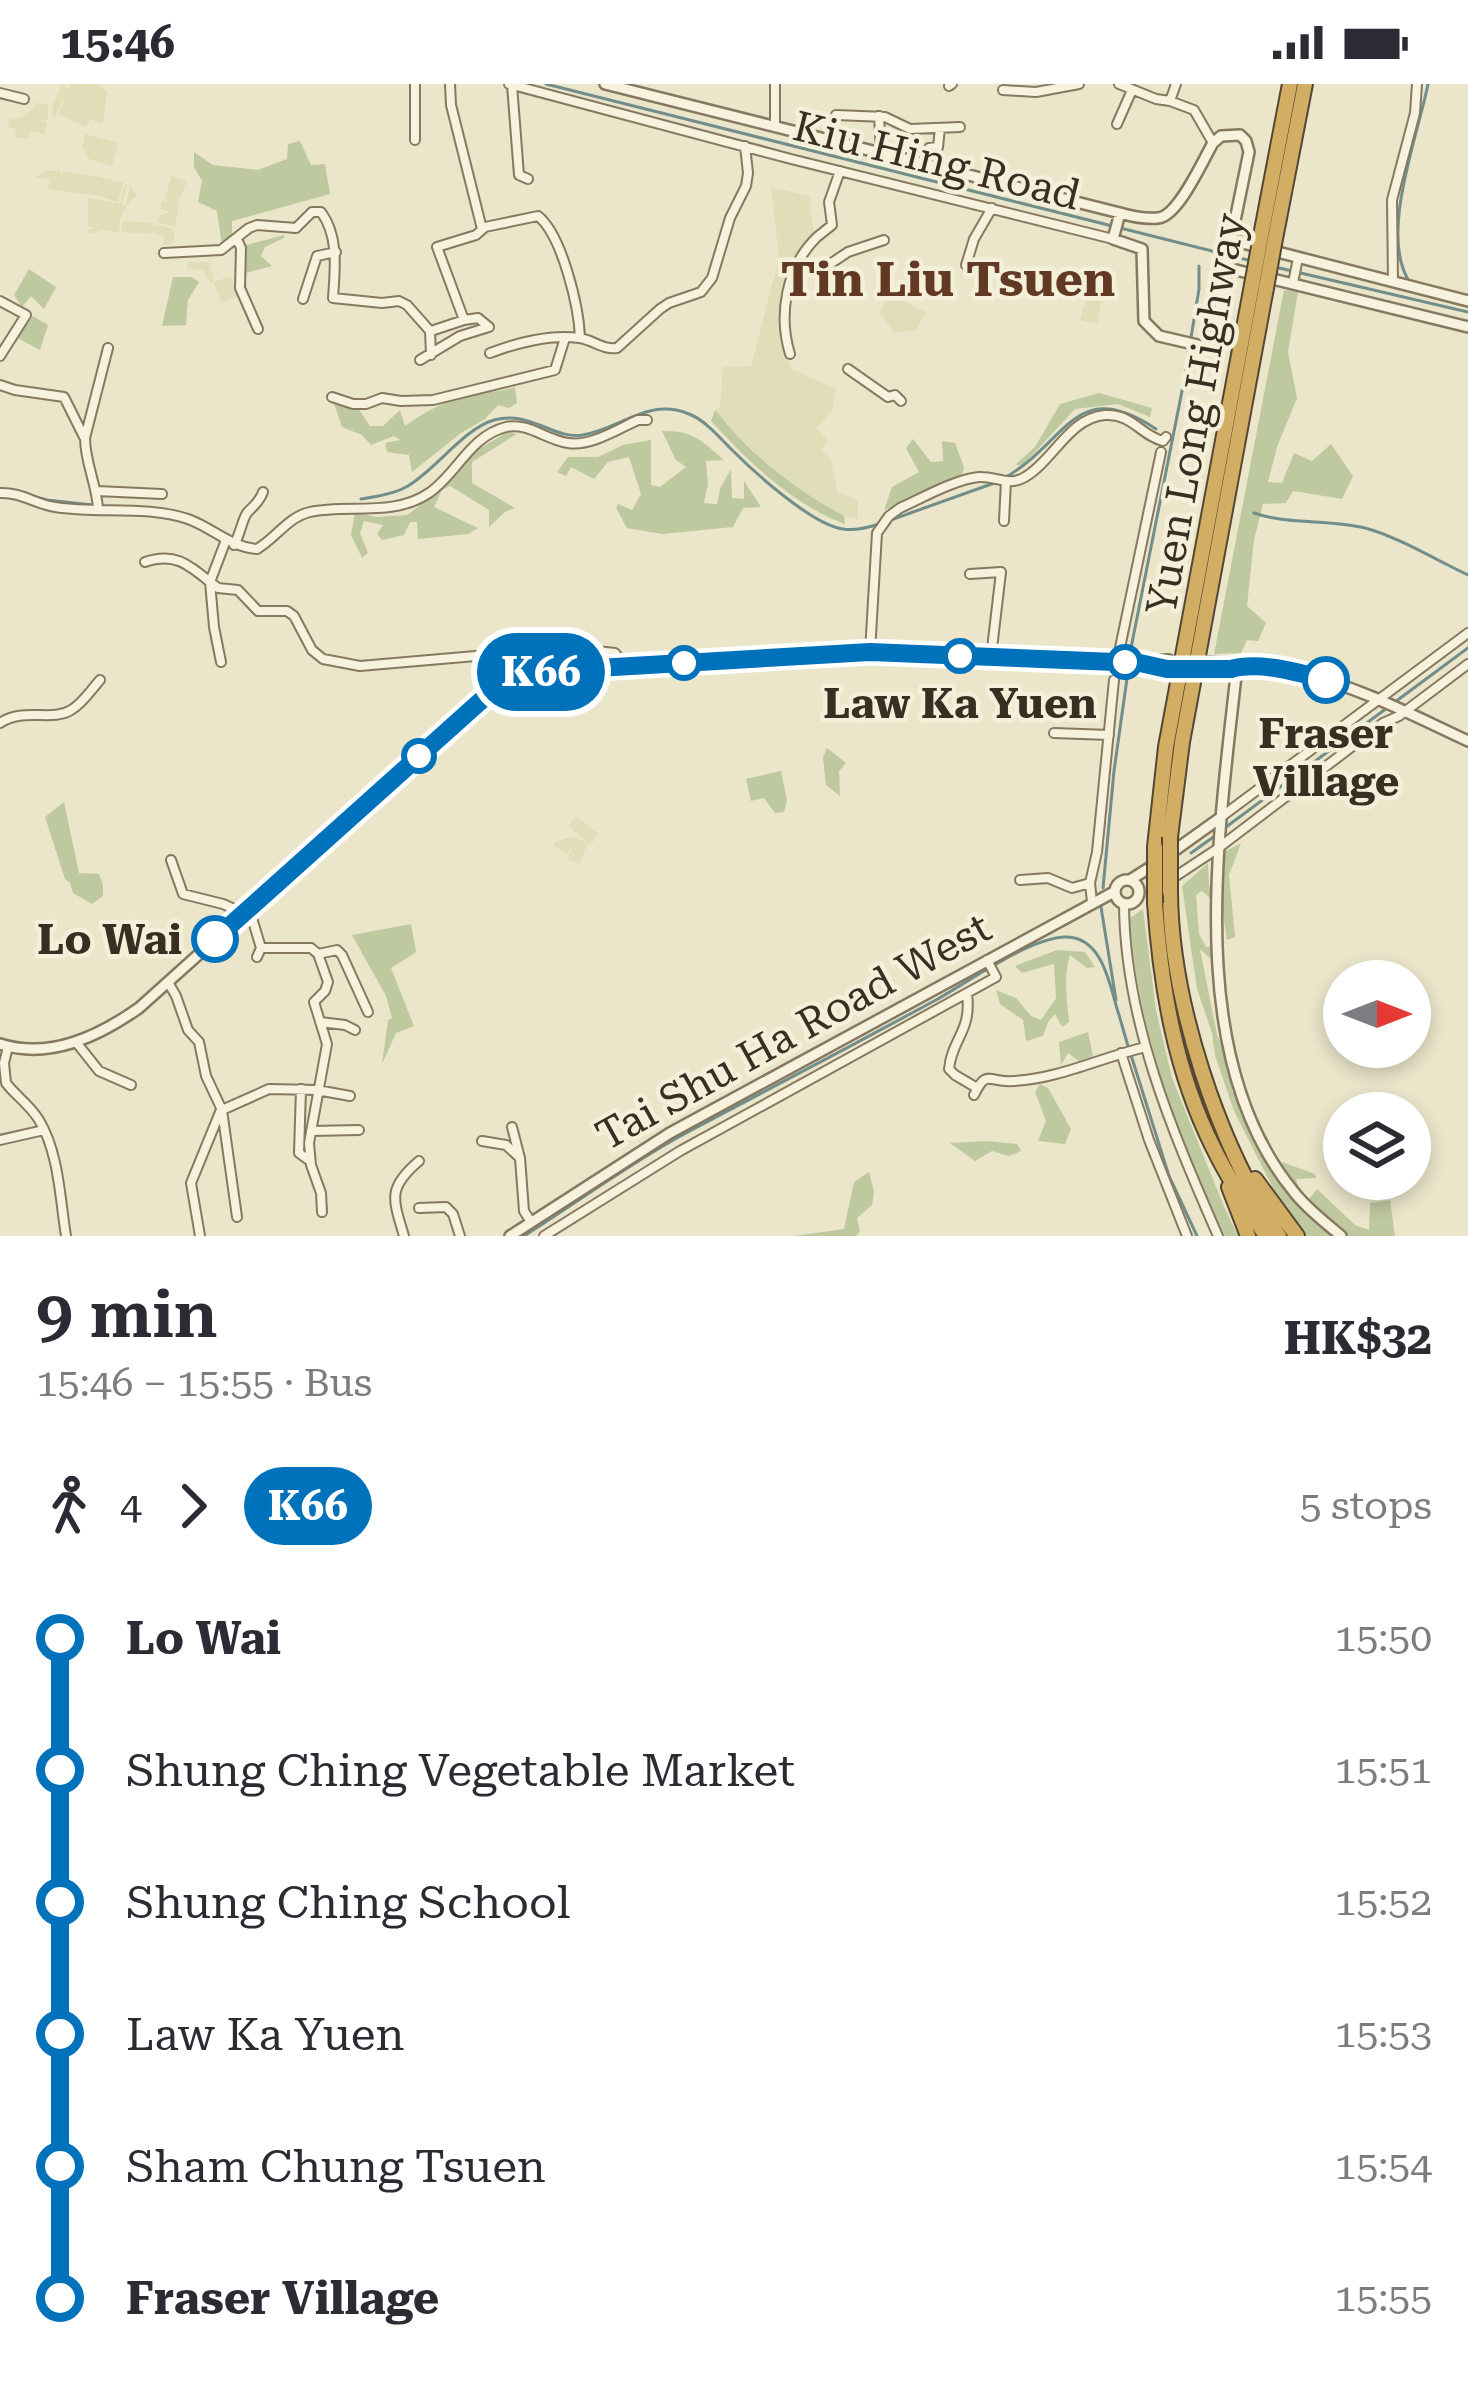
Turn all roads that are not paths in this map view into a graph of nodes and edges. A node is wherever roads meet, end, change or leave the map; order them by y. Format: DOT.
graph roads {
  1 [pos="415,84"];
  2 [pos="450,84"];
  3 [pos="510,84"];
  4 [pos="604,84"];
  5 [pos="776,84"];
  6 [pos="1079,84"];
  7 [pos="1119,84"];
  8 [pos="1176,84"];
  9 [pos="1290,84"];
  10 [pos="1305,84"];
  11 [pos="1417,84"];
  12 [pos="664,87"];
  13 [pos="1003,90"];
  14 [pos="1132,90"];
  15 [pos="0,93"];
  16 [pos="24,99"];
  17 [pos="668,100"];
  18 [pos="1170,101"];
  19 [pos="836,115"];
  20 [pos="879,116"];
  21 [pos="1117,124"];
  22 [pos="775,126"];
  23 [pos="960,127"];
  24 [pos="940,128"];
  25 [pos="415,140"];
  26 [pos="1213,142"];
  27 [pos="745,146"];
  28 [pos="881,152"];
  29 [pos="924,163"];
  30 [pos="840,171"];
  31 [pos="528,179"];
  32 [pos="992,208"];
  33 [pos="1120,213"];
  34 [pos="482,229"];
  35 [pos="1113,238"];
  36 [pos="237,239"];
  37 [pos="884,240"];
  38 [pos="1268,243"];
  39 [pos="336,252"];
  40 [pos="164,254"];
  41 [pos="1298,258"];
  42 [pos="966,265"];
  43 [pos="795,272"];
  44 [pos="1396,282"];
  45 [pos="1293,283"];
  46 [pos="1259,287"];
  47 [pos="303,299"];
  48 [pos="0,301"];
  49 [pos="1468,301"];
  50 [pos="464,320"];
  51 [pos="1468,327"];
  52 [pos="258,328"];
  53 [pos="430,331"];
  54 [pos="565,338"];
  55 [pos="580,338"];
  56 [pos="108,348"];
  57 [pos="490,352"];
  58 [pos="790,354"];
  59 [pos="0,356"];
  60 [pos="431,356"];
  61 [pos="420,360"];
  62 [pos="848,369"];
  63 [pos="0,385"];
  64 [pos="332,398"];
  65 [pos="902,401"];
  66 [pos="642,422"];
  67 [pos="1166,437"];
  68 [pos="85,438"];
  69 [pos="1161,452"];
  70 [pos="1009,482"];
  71 [pos="0,493"];
  72 [pos="97,493"];
  73 [pos="262,493"];
  74 [pos="162,494"];
  75 [pos="98,508"];
  76 [pos="1004,521"];
  77 [pos="230,542"];
  78 [pos="145,562"];
  79 [pos="970,574"];
  80 [pos="211,581"];
  81 [pos="1468,633"];
  82 [pos="870,652"];
  83 [pos="991,657"];
  84 [pos="221,662"];
  85 [pos="1122,662"];
  86 [pos="1468,664"];
  87 [pos="624,665"];
  88 [pos="1168,665"];
  89 [pos="1208,666"];
  90 [pos="1237,666"];
  91 [pos="100,680"];
  92 [pos="1114,680"];
  93 [pos="1380,700"];
  94 [pos="1403,711"];
  95 [pos="0,723"];
  96 [pos="1054,733"];
  97 [pos="1108,735"];
  98 [pos="1468,741"];
  99 [pos="1220,821"];
  100 [pos="1218,847"];
  101 [pos="171,860"];
  102 [pos="1020,880"];
  103 [pos="1130,880"];
  104 [pos="1090,883"];
  105 [pos="1114,892"];
  106 [pos="1138,898"];
  107 [pos="1092,902"];
  108 [pos="1124,905"];
  109 [pos="246,911"];
  110 [pos="318,955"];
  111 [pos="988,960"];
  112 [pos="167,982"];
  113 [pos="967,993"];
  114 [pos="368,1012"];
  115 [pos="320,1022"];
  116 [pos="356,1030"];
  117 [pos="76,1042"];
  118 [pos="4,1046"];
  119 [pos="1144,1047"];
  120 [pos="1121,1053"];
  121 [pos="131,1085"];
  122 [pos="301,1089"];
  123 [pos="317,1090"];
  124 [pos="350,1096"];
  125 [pos="222,1110"];
  126 [pos="512,1127"];
  127 [pos="44,1130"];
  128 [pos="359,1130"];
  129 [pos="311,1131"];
  130 [pos="0,1140"];
  131 [pos="482,1141"];
  132 [pos="1214,1149"];
  133 [pos="1237,1156"];
  134 [pos="520,1158"];
  135 [pos="310,1161"];
  136 [pos="419,1161"];
  137 [pos="419,1208"];
  138 [pos="322,1212"];
  139 [pos="237,1217"];
  140 [pos="531,1222"];
  141 [pos="66,1236"];
  142 [pos="200,1236"];
  143 [pos="401,1236"];
  144 [pos="460,1236"];
  145 [pos="510,1236"];
  146 [pos="544,1236"];
  147 [pos="1187,1236"];
  148 [pos="1218,1236"];
  149 [pos="1248,1236"];
  150 [pos="1265,1236"];
  151 [pos="1279,1236"];
  152 [pos="1297,1236"];
  153 [pos="1341,1236"];
  1 -- 25 [label="street"];
  2 -- 34 [label="street"];
  3 -- 27 [label="street, Kiu Hing Road"];
  3 -- 31 [label="street"];
  4 -- 17 [label="street"];
  5 -- 22 [label="street"];
  6 -- 13 [label="street"];
  7 -- 14 [label="street"];
  8 -- 18 [label="street"];
  9 -- 38 [label="highway, Yuen Long Highway"];
  10 -- 38 [label="highway, Yuen Long Highway"];
  11 -- 44 [label="street"];
  12 -- 17 [label="street"];
  14 -- 18 [label="street"];
  14 -- 21 [label="street"];
  15 -- 16 [label="street"];
  17 -- 22 [label="street"];
  18 -- 26 [label="street"];
  19 -- 20 [label="street"];
  20 -- 24 [label="street"];
  20 -- 28 [label="street"];
  22 -- 28 [label="street"];
  23 -- 24 [label="street"];
  24 -- 29 [label="street"];
  26 -- 33 [label="street"];
  26 -- 41 [label="street"];
  27 -- 30 [label="street, Kiu Hing Road"];
  27 -- 55 [label="street"];
  28 -- 29 [label="street"];
  29 -- 33 [label="street"];
  30 -- 32 [label="street, Kiu Hing Road"];
  30 -- 43 [label="street"];
  32 -- 35 [label="street, Kiu Hing Road"];
  32 -- 42 [label="street"];
  33 -- 35 [label="street"];
  34 -- 50 [label="street"];
  34 -- 55 [label="street"];
  35 -- 45 [label="street, Kiu Hing Road"];
  36 -- 39 [label="street"];
  36 -- 40 [label="street"];
  36 -- 52 [label="street"];
  37 -- 43 [label="street"];
  38 -- 46 [label="highway, Yuen Long Highway, bridge"];
  39 -- 47 [label="street"];
  39 -- 53 [label="street"];
  41 -- 44 [label="street"];
  41 -- 45 [label="street"];
  43 -- 58 [label="street"];
  44 -- 49 [label="street"];
  45 -- 51 [label="street"];
  46 -- 132 [label="highway, Yuen Long Highway, bridge"];
  46 -- 133 [label="highway, Yuen Long Highway, bridge"];
  48 -- 59 [label="street"];
  50 -- 53 [label="street"];
  50 -- 60 [label="street"];
  53 -- 60 [label="street"];
  54 -- 55 [label="street"];
  54 -- 57 [label="street"];
  54 -- 64 [label="street"];
  56 -- 68 [label="street"];
  60 -- 61 [label="street"];
  62 -- 65 [label="street"];
  63 -- 68 [label="street"];
  66 -- 77 [label="street"];
  67 -- 70 [label="street"];
  68 -- 72 [label="street"];
  69 -- 85 [label="street"];
  70 -- 76 [label="street"];
  70 -- 82 [label="street"];
  71 -- 75 [label="street"];
  72 -- 74 [label="street"];
  72 -- 75 [label="street"];
  73 -- 77 [label="street"];
  75 -- 77 [label="street"];
  77 -- 80 [label="street"];
  78 -- 80 [label="street"];
  79 -- 83 [label="street"];
  80 -- 84 [label="street"];
  80 -- 87 [label="street"];
  81 -- 93 [label="street, Tai Shu Ha Road West"];
  82 -- 83 [label="street"];
  82 -- 87 [label="street"];
  83 -- 85 [label="street"];
  85 -- 88 [label="street"];
  86 -- 94 [label="street"];
  87 -- 109 [label="street"];
  89 -- 90 [label="street"];
  90 -- 93 [label="street"];
  90 -- 99 [label="street"];
  91 -- 95 [label="street"];
  92 -- 97 [label="street"];
  93 -- 94 [label="street"];
  93 -- 99 [label="street, Tai Shu Ha Road West"];
  94 -- 98 [label="street"];
  94 -- 100 [label="street"];
  96 -- 97 [label="street"];
  97 -- 104 [label="street"];
  99 -- 100 [label="street"];
  99 -- 103 [label="street, Tai Shu Ha Road West"];
  100 -- 106 [label="street"];
  100 -- 153 [label="street"];
  101 -- 109 [label="street"];
  102 -- 104 [label="street"];
  103 -- 105 [label="street, Tai Shu Ha Road West"];
  103 -- 106 [label="street"];
  104 -- 107 [label="street"];
  105 -- 107 [label="street, Tai Shu Ha Road West"];
  105 -- 108 [label="street"];
  106 -- 108 [label="street"];
  107 -- 111 [label="street, Tai Shu Ha Road West"];
  108 -- 119 [label="street"];
  109 -- 110 [label="street"];
  109 -- 112 [label="street"];
  110 -- 114 [label="street"];
  110 -- 115 [label="street"];
  111 -- 113 [label="street"];
  111 -- 140 [label="street, Tai Shu Ha Road West"];
  112 -- 117 [label="street"];
  112 -- 125 [label="street"];
  113 -- 120 [label="street"];
  113 -- 146 [label="street"];
  115 -- 116 [label="street"];
  115 -- 123 [label="street"];
  117 -- 118 [label="street"];
  117 -- 121 [label="street"];
  118 -- 127 [label="street"];
  119 -- 120 [label="street"];
  119 -- 148 [label="street"];
  120 -- 147 [label="street"];
  122 -- 123 [label="street"];
  122 -- 125 [label="street"];
  122 -- 135 [label="street"];
  123 -- 124 [label="street"];
  123 -- 129 [label="street"];
  125 -- 139 [label="street"];
  125 -- 142 [label="street"];
  126 -- 134 [label="street"];
  127 -- 130 [label="street"];
  127 -- 141 [label="street"];
  128 -- 129 [label="street"];
  129 -- 135 [label="street"];
  131 -- 134 [label="street"];
  132 -- 149 [label="highway"];
  132 -- 150 [label="highway, Yuen Long Highway"];
  133 -- 151 [label="highway, Yuen Long Highway"];
  133 -- 152 [label="highway"];
  134 -- 140 [label="street"];
  135 -- 138 [label="street"];
  136 -- 143 [label="street"];
  137 -- 144 [label="street"];
  140 -- 145 [label="street, Tai Shu Ha Road West"];
}
